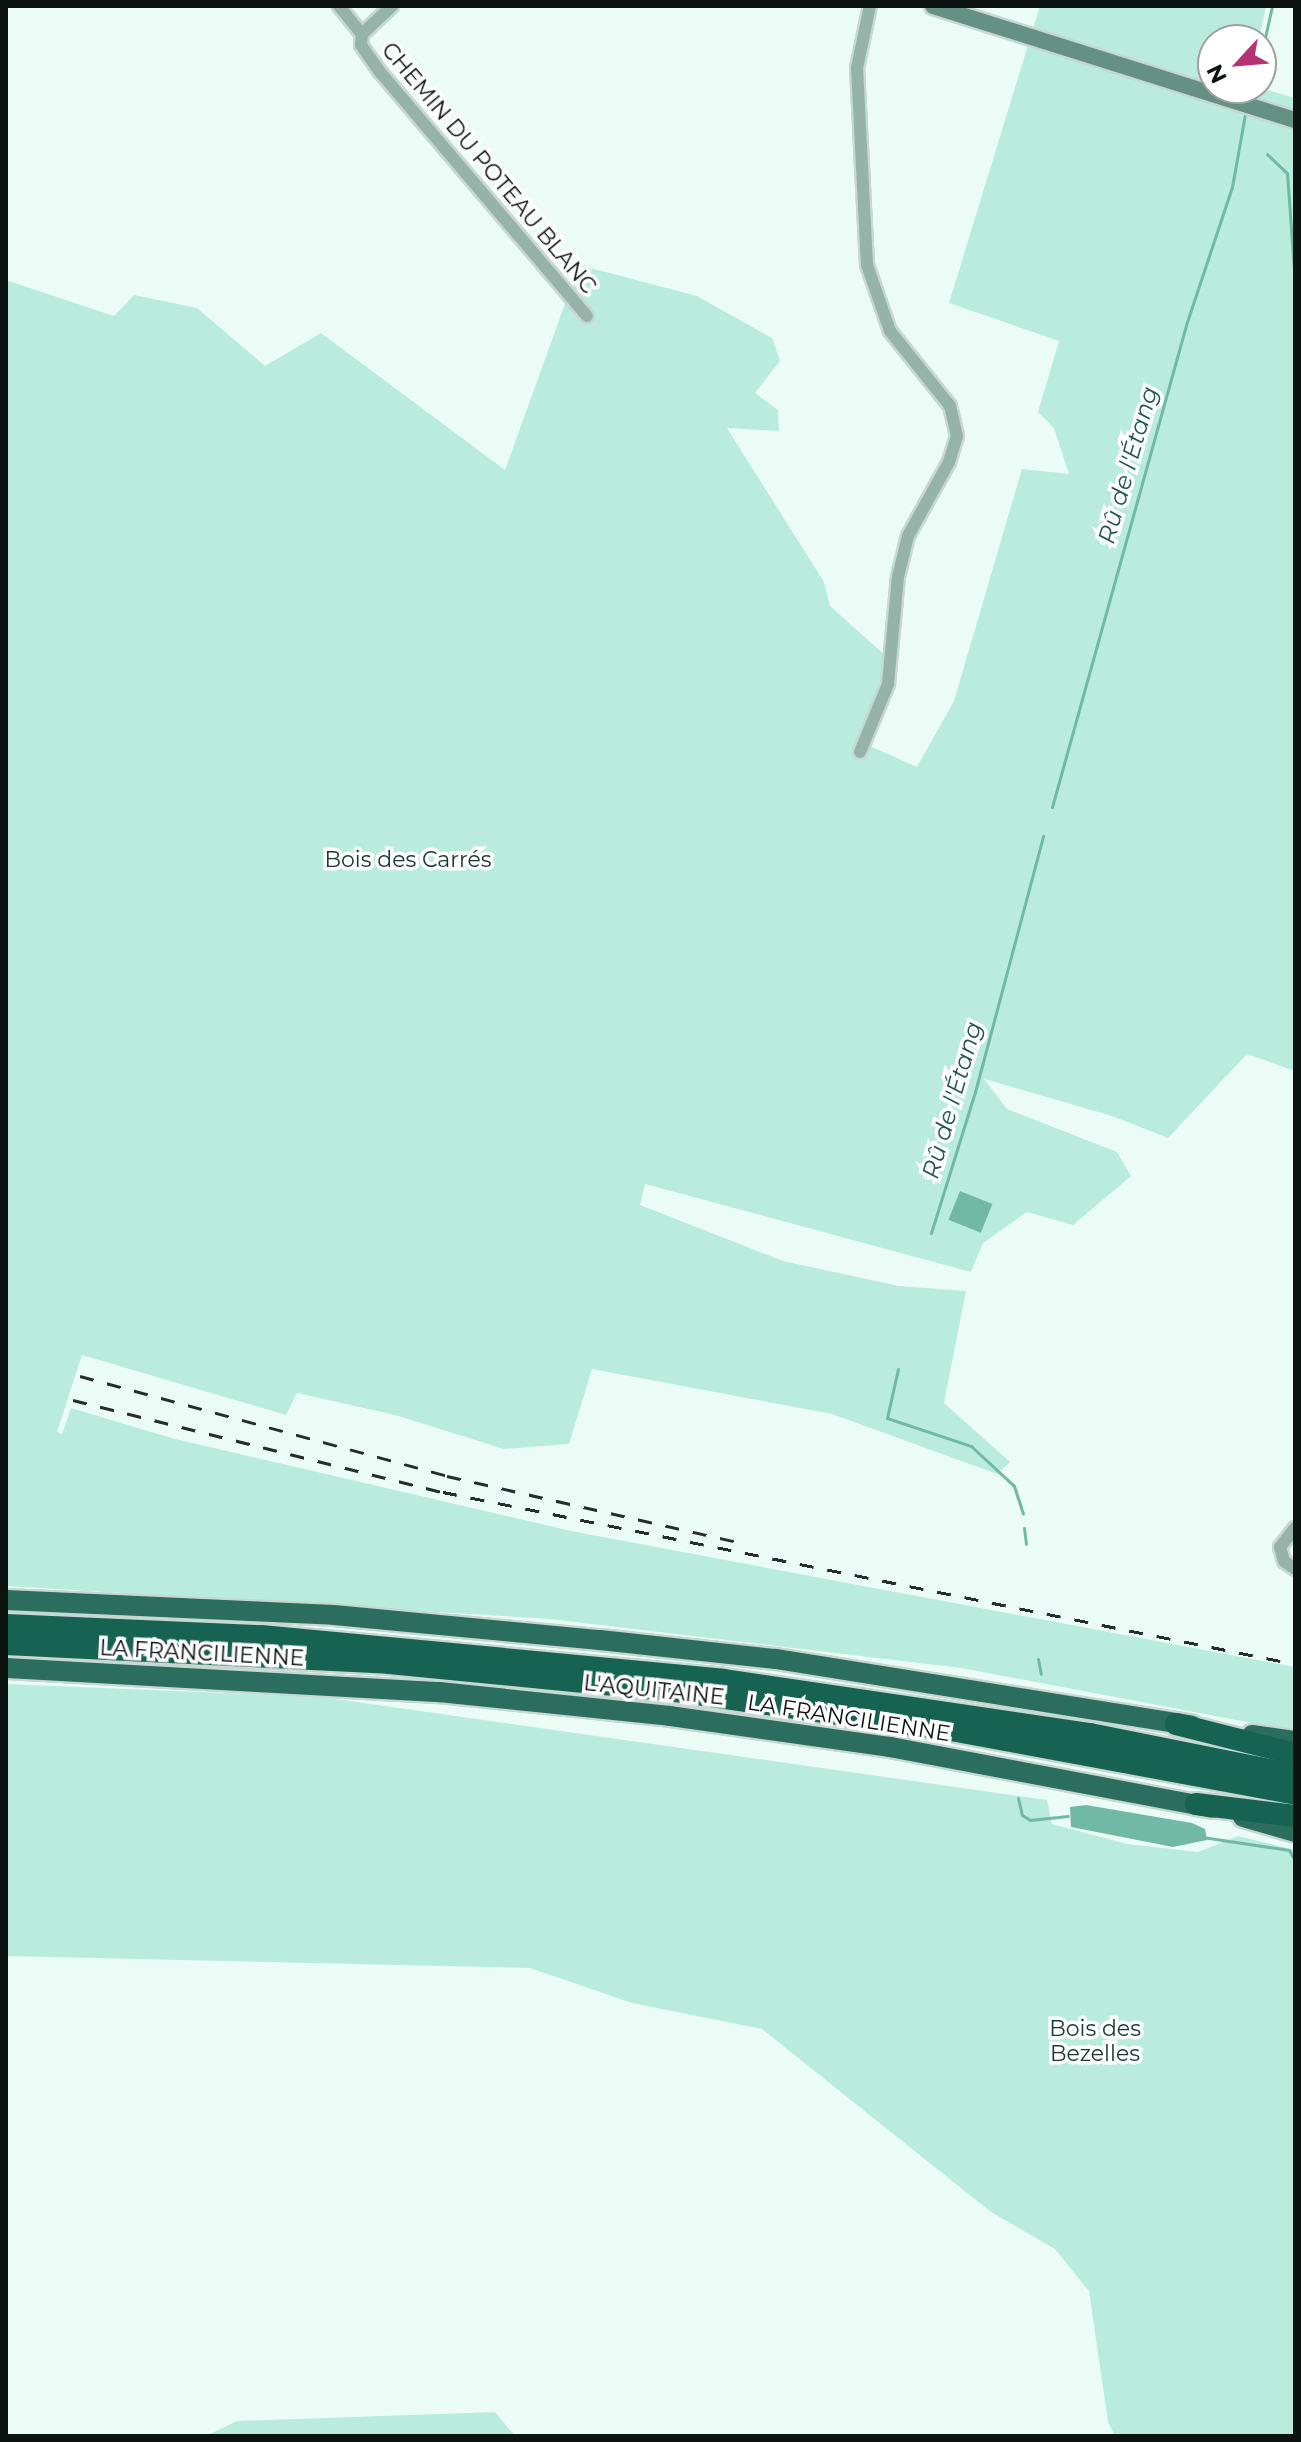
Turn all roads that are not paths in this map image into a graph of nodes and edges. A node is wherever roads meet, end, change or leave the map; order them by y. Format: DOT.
graph roads {
  1 [pos="339,6"];
  2 [pos="392,6"];
  3 [pos="870,6"];
  4 [pos="933,6"];
  5 [pos="362,34"];
  6 [pos="1295,120"];
  7 [pos="587,316"];
  8 [pos="860,752"];
  9 [pos="1295,1528"];
  10 [pos="1295,1569"];
  11 [pos="6,1600"];
  12 [pos="6,1625"];
  13 [pos="6,1644"];
  14 [pos="6,1668"];
  15 [pos="1176,1724"];
  16 [pos="1295,1741"];
  17 [pos="1295,1754"];
  18 [pos="1295,1775"];
  19 [pos="1295,1794"];
  20 [pos="1196,1804"];
  21 [pos="1295,1816"];
  22 [pos="1295,1832"];
  1 -- 5 [label="street, CHEMIN DU POTEAU BLANC"];
  2 -- 5 [label="street"];
  3 -- 8 [label="street"];
  4 -- 6 [label="main road"];
  5 -- 7 [label="street, CHEMIN DU POTEAU BLANC"];
  9 -- 10 [label="street"];
  11 -- 15 [label="highway, LA FRANCILIENNE"];
  12 -- 18 [label="highway, L'AQUITAINE"];
  13 -- 19 [label="highway, L'AQUITAINE"];
  14 -- 20 [label="highway, LA FRANCILIENNE"];
  15 -- 16 [label="highway, LA FRANCILIENNE"];
  15 -- 17 [label="highway"];
  20 -- 21 [label="highway"];
  20 -- 22 [label="highway, LA FRANCILIENNE"];
}
